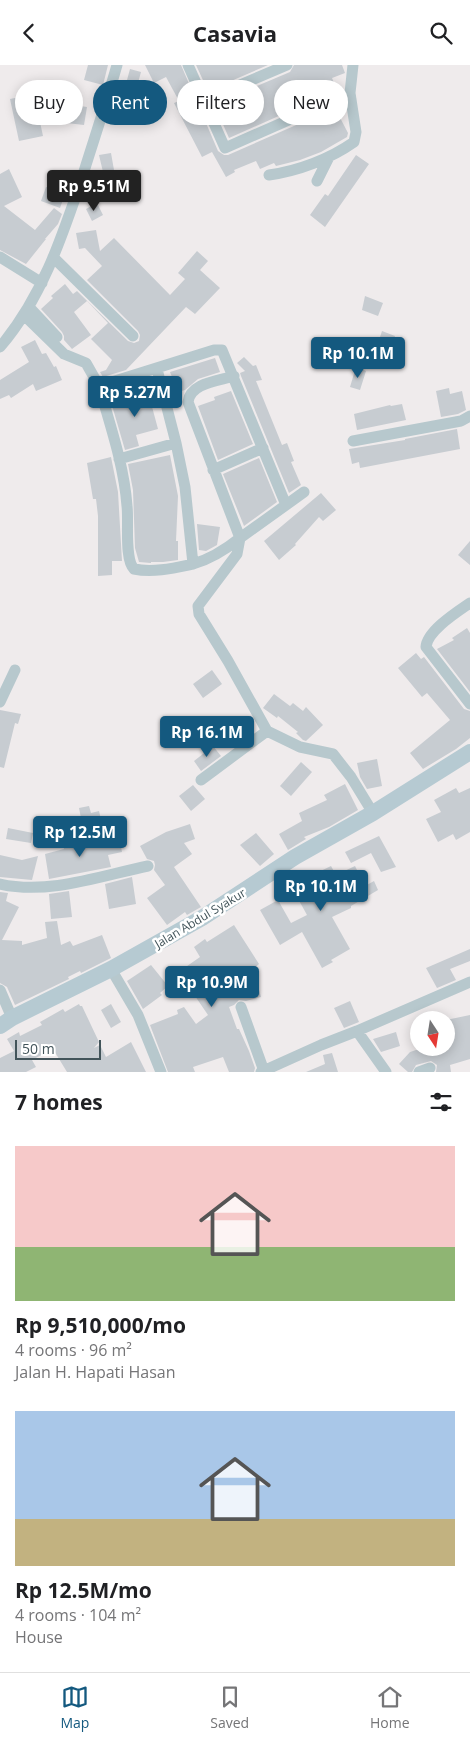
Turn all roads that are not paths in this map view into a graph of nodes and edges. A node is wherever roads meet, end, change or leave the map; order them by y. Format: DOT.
graph roads {
  1 [pos="117,65"];
  2 [pos="188,65"];
  3 [pos="287,65"];
  4 [pos="353,65"];
  5 [pos="195,80"];
  6 [pos="252,80"];
  7 [pos="350,93"];
  8 [pos="215,125"];
  9 [pos="328,157"];
  10 [pos="269,175"];
  11 [pos="317,181"];
  12 [pos="0,257"];
  13 [pos="53,257"];
  14 [pos="42,283"];
  15 [pos="26,311"];
  16 [pos="133,336"];
  17 [pos="0,347"];
  18 [pos="157,369"];
  19 [pos="234,376"];
  20 [pos="100,386"];
  21 [pos="470,416"];
  22 [pos="353,441"];
  23 [pos="176,443"];
  24 [pos="263,448"];
  25 [pos="119,459"];
  26 [pos="213,470"];
  27 [pos="304,492"];
  28 [pos="286,505"];
  29 [pos="240,538"];
  30 [pos="193,564"];
  31 [pos="470,603"];
  32 [pos="15,670"];
  33 [pos="0,702"];
  34 [pos="470,704"];
  35 [pos="267,731"];
  36 [pos="470,751"];
  37 [pos="200,780"];
  38 [pos="373,813"];
  39 [pos="148,866"];
  40 [pos="0,884"];
  41 [pos="111,969"];
  42 [pos="470,982"];
  43 [pos="0,990"];
  44 [pos="241,1007"];
  45 [pos="6,1022"];
  46 [pos="356,1031"];
  47 [pos="263,1071"];
  48 [pos="161,1072"];
  49 [pos="386,1072"];
  1 -- 13 [label="street"];
  2 -- 5 [label="street"];
  3 -- 6 [label="street"];
  4 -- 7 [label="street"];
  7 -- 8 [label="street"];
  7 -- 9 [label="street"];
  9 -- 10 [label="street"];
  9 -- 11 [label="street"];
  12 -- 14 [label="street"];
  13 -- 14 [label="street"];
  13 -- 16 [label="street"];
  14 -- 15 [label="street"];
  15 -- 17 [label="street"];
  15 -- 20 [label="street"];
  18 -- 19 [label="street"];
  18 -- 20 [label="street"];
  18 -- 23 [label="street"];
  19 -- 24 [label="street"];
  19 -- 26 [label="street"];
  20 -- 25 [label="street"];
  21 -- 22 [label="street"];
  23 -- 25 [label="street"];
  23 -- 30 [label="street"];
  24 -- 26 [label="street"];
  24 -- 28 [label="street"];
  25 -- 30 [label="street"];
  26 -- 29 [label="street"];
  27 -- 28 [label="street"];
  28 -- 29 [label="street"];
  29 -- 30 [label="street"];
  29 -- 35 [label="street"];
  31 -- 34 [label="street"];
  32 -- 33 [label="street"];
  35 -- 37 [label="street"];
  35 -- 38 [label="street"];
  36 -- 38 [label="street, Jalan Abdul Syakur"];
  38 -- 41 [label="street, Jalan Abdul Syakur"];
  39 -- 40 [label="street"];
  41 -- 45 [label="street, Jalan Abdul Syakur"];
  41 -- 48 [label="street"];
  42 -- 46 [label="street"];
  43 -- 45 [label="street"];
  44 -- 47 [label="street"];
  46 -- 47 [label="street"];
  46 -- 49 [label="street"];
}
